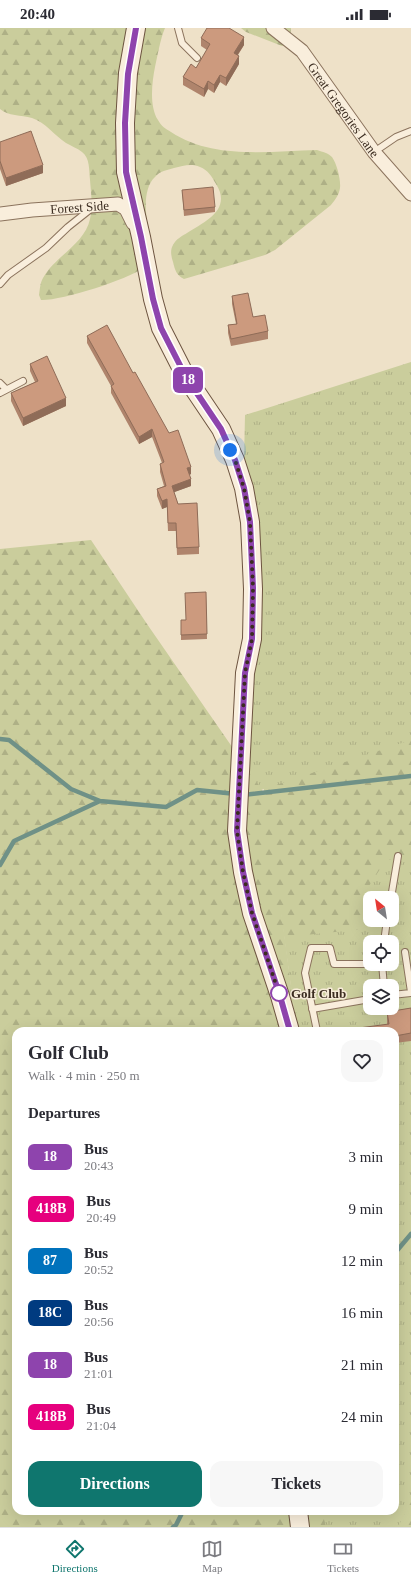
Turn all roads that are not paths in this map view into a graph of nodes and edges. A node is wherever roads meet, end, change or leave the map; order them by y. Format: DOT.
graph roads {
  1 [pos="136,28"];
  2 [pos="178,28"];
  3 [pos="273,28"];
  4 [pos="197,58"];
  5 [pos="411,131"];
  6 [pos="374,152"];
  7 [pos="411,194"];
  8 [pos="96,206"];
  9 [pos="0,214"];
  10 [pos="141,237"];
  11 [pos="0,284"];
  12 [pos="23,382"];
  13 [pos="0,383"];
  14 [pos="6,388"];
  15 [pos="0,393"];
  16 [pos="398,856"];
  17 [pos="392,891"];
  18 [pos="405,952"];
  19 [pos="363,964"];
  20 [pos="411,993"];
  21 [pos="399,995"];
  22 [pos="363,1000"];
  23 [pos="312,1009"];
  24 [pos="289,1027"];
  25 [pos="316,1027"];
  26 [pos="298,1515"];
  27 [pos="300,1527"];
  1 -- 10 [label="street"];
  2 -- 4 [label="lane"];
  3 -- 6 [label="street, Great Gregories Lane"];
  5 -- 6 [label="lane"];
  6 -- 7 [label="street, Great Gregories Lane"];
  8 -- 9 [label="street, Forest Side"];
  8 -- 10 [label="street, Forest Side"];
  8 -- 11 [label="lane"];
  10 -- 24 [label="street"];
  12 -- 14 [label="lane"];
  13 -- 14 [label="lane"];
  14 -- 15 [label="lane"];
  16 -- 17 [label="lane"];
  18 -- 20 [label="lane"];
  19 -- 23 [label="lane"];
  20 -- 21 [label="lane"];
  22 -- 23 [label="lane"];
  23 -- 25 [label="lane"];
  26 -- 27 [label="street"];
}
